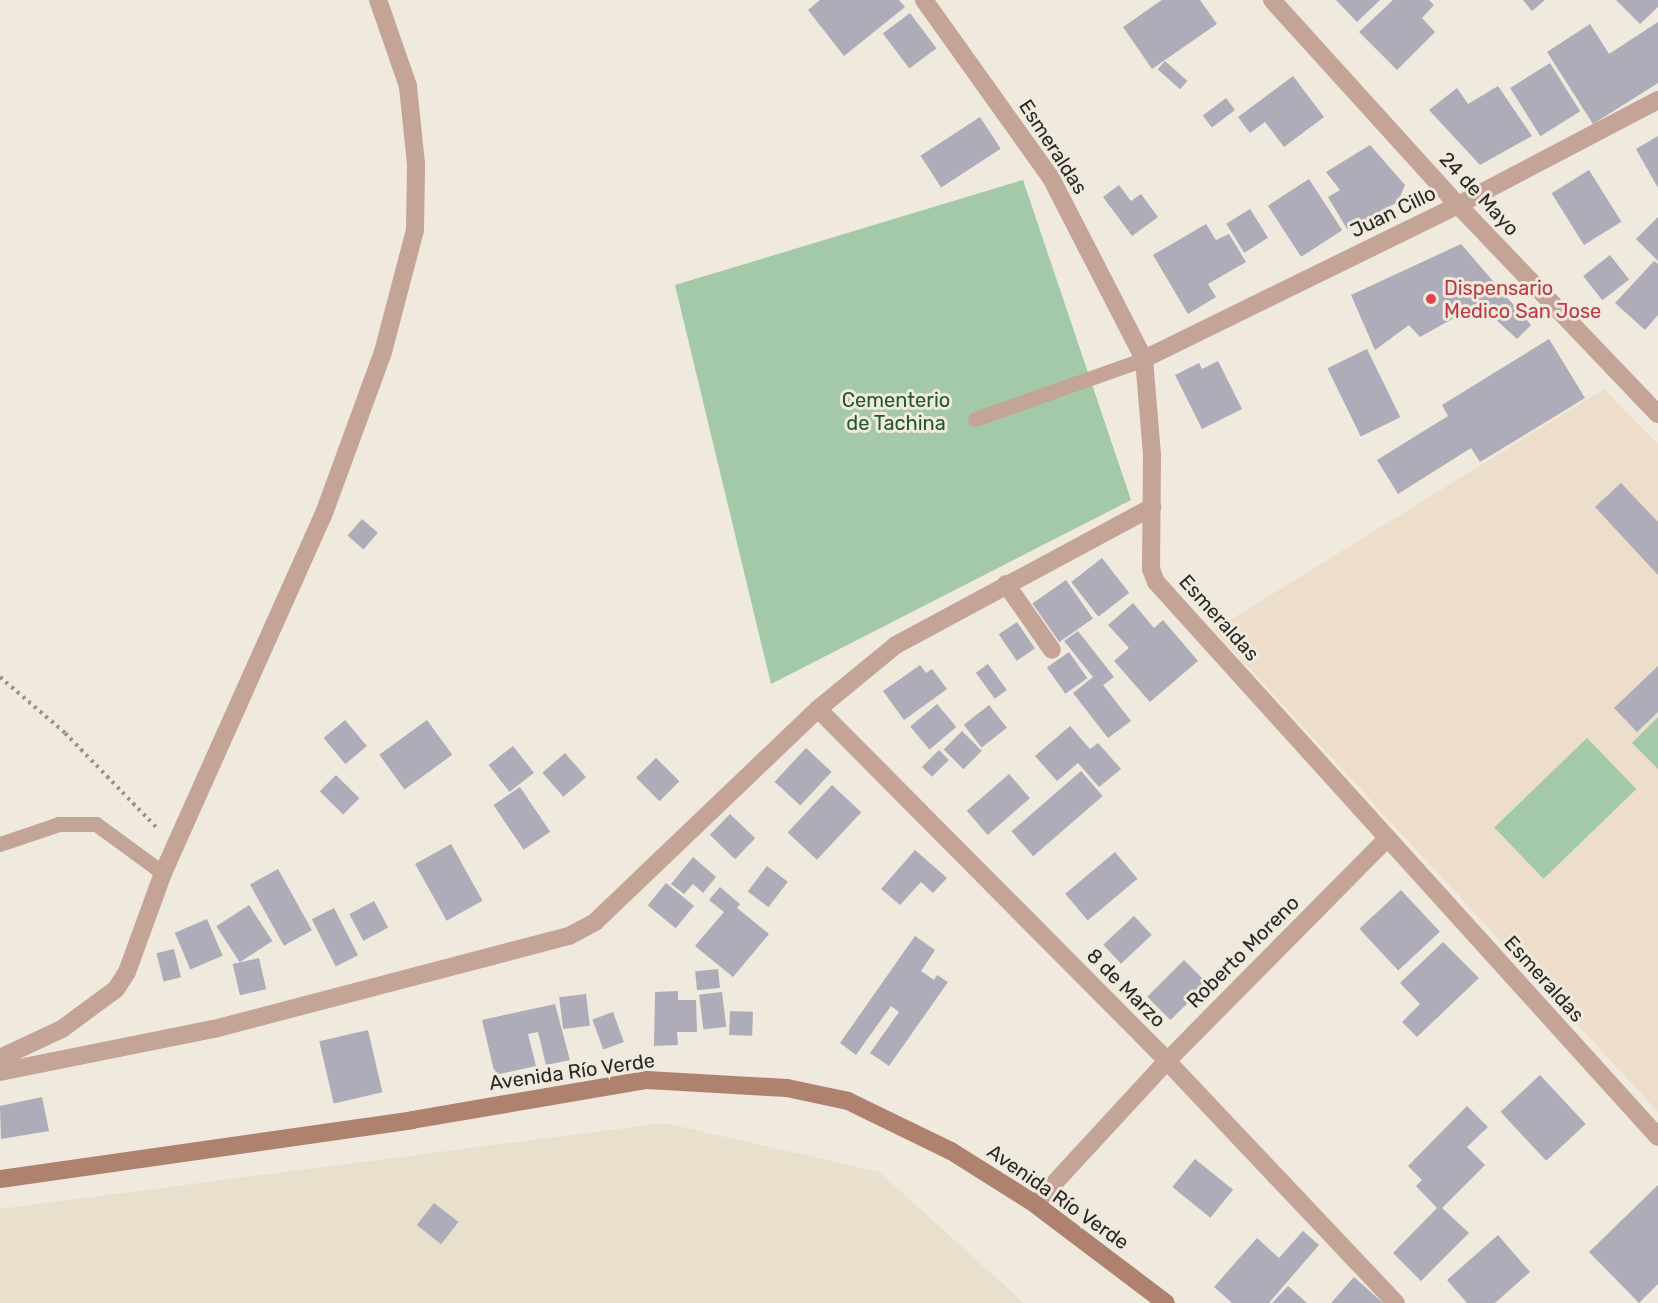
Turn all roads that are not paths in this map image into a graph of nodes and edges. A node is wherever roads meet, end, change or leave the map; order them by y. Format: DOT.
graph roads {
  1 [pos="378,0"];
  2 [pos="924,0"];
  3 [pos="1272,0"];
  4 [pos="1658,100"];
  5 [pos="1458,205"];
  6 [pos="1144,359"];
  7 [pos="1658,414"];
  8 [pos="975,418"];
  9 [pos="1152,507"];
  10 [pos="1006,584"];
  11 [pos="1052,650"];
  12 [pos="818,709"];
  13 [pos="1387,839"];
  14 [pos="0,844"];
  15 [pos="163,873"];
  16 [pos="0,1058"];
  17 [pos="1167,1061"];
  18 [pos="0,1072"];
  19 [pos="1658,1137"];
  20 [pos="0,1179"];
  21 [pos="1035,1204"];
  22 [pos="1166,1303"];
  23 [pos="1396,1303"];
  1 -- 15 [label="street"];
  2 -- 6 [label="street, Esmeraldas"];
  3 -- 5 [label="street, 24 de Mayo"];
  4 -- 5 [label="street, Juan Cillo"];
  5 -- 6 [label="street, Juan Cillo"];
  5 -- 7 [label="street, 24 de Mayo"];
  6 -- 8 [label="lane"];
  6 -- 9 [label="street, Esmeraldas"];
  9 -- 10 [label="street"];
  9 -- 13 [label="street, Esmeraldas"];
  10 -- 11 [label="street"];
  10 -- 12 [label="street"];
  12 -- 17 [label="street, 8 de Marzo"];
  12 -- 18 [label="street"];
  13 -- 17 [label="street, Roberto Moreno"];
  13 -- 19 [label="street, Esmeraldas"];
  14 -- 15 [label="lane"];
  15 -- 16 [label="street"];
  17 -- 21 [label="street, Roberto Moreno"];
  17 -- 23 [label="street, 8 de Marzo"];
  20 -- 21 [label="main road, Avenida Río Verde"];
  21 -- 22 [label="main road, Avenida Río Verde"];
}
